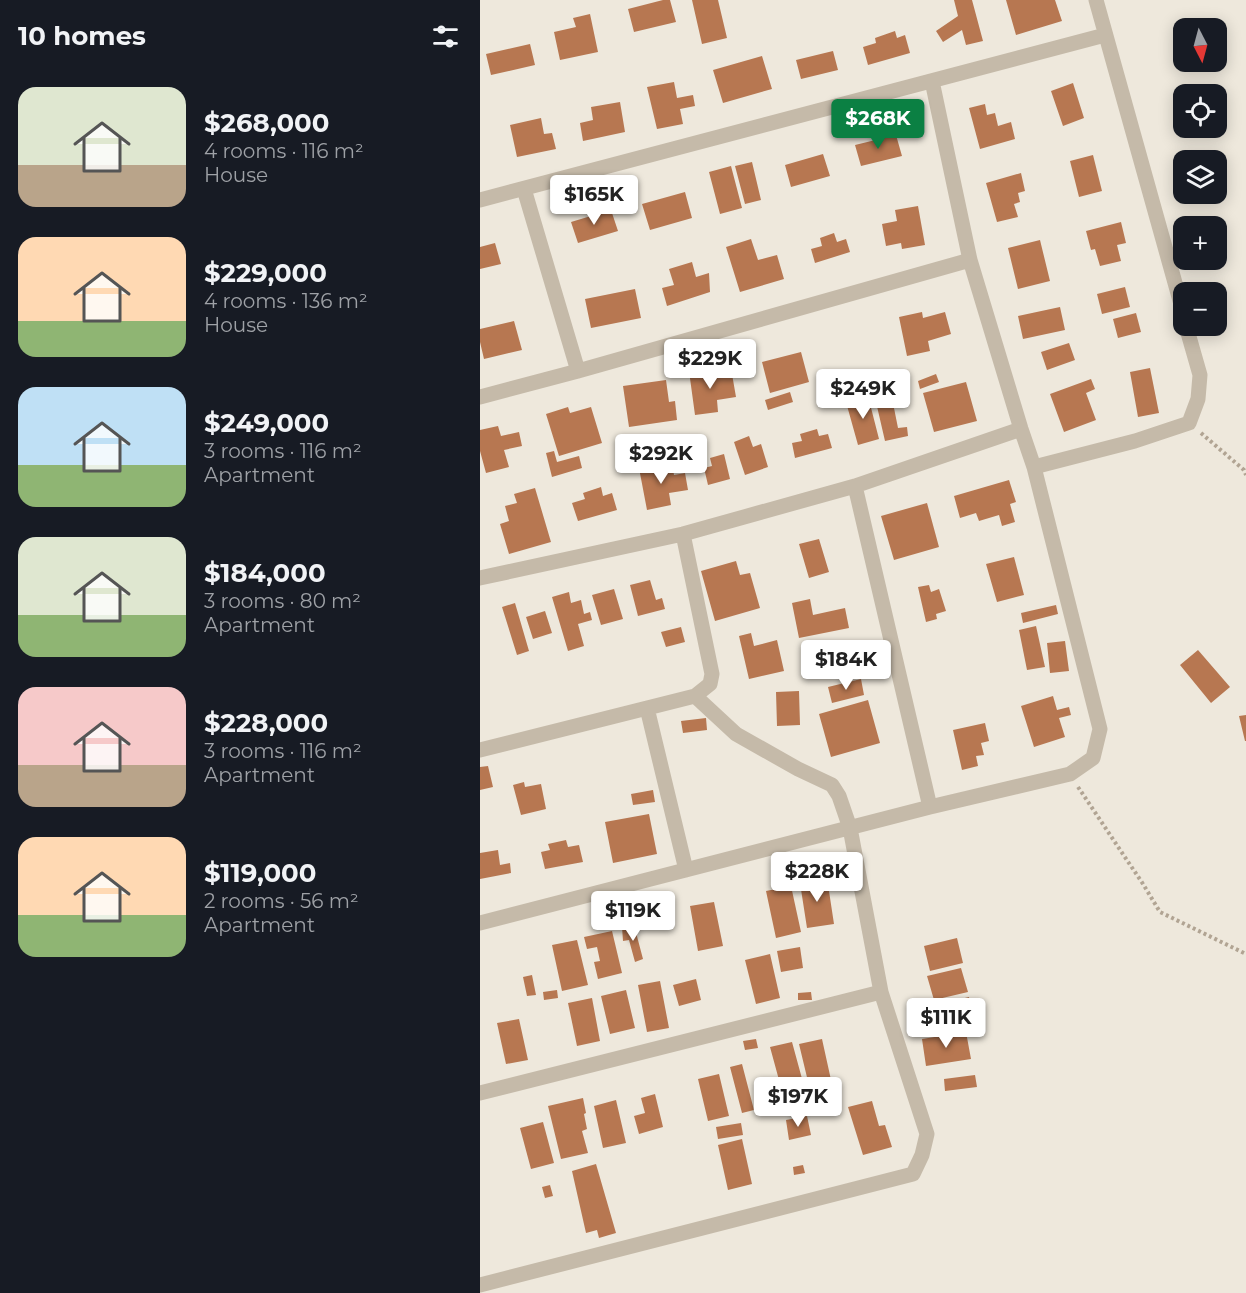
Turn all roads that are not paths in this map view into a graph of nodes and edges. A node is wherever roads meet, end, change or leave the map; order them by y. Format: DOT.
graph roads {
  1 [pos="1096,0"];
  2 [pos="1105,35"];
  3 [pos="932,81"];
  4 [pos="524,189"];
  5 [pos="480,200"];
  6 [pos="970,260"];
  7 [pos="1175,282"];
  8 [pos="1189,336"];
  9 [pos="578,371"];
  10 [pos="480,397"];
  11 [pos="1021,429"];
  12 [pos="1034,467"];
  13 [pos="855,486"];
  14 [pos="683,534"];
  15 [pos="480,578"];
  16 [pos="695,696"];
  17 [pos="647,708"];
  18 [pos="480,750"];
  19 [pos="930,807"];
  20 [pos="850,828"];
  21 [pos="686,870"];
  22 [pos="480,923"];
  23 [pos="881,992"];
  24 [pos="480,1093"];
  25 [pos="480,1285"];
  1 -- 2 [label="street"];
  2 -- 3 [label="street"];
  2 -- 7 [label="street"];
  3 -- 4 [label="street"];
  3 -- 6 [label="street"];
  4 -- 5 [label="street"];
  4 -- 9 [label="street"];
  6 -- 9 [label="street"];
  6 -- 11 [label="street"];
  8 -- 12 [label="street"];
  9 -- 10 [label="street"];
  11 -- 12 [label="street"];
  11 -- 13 [label="street"];
  12 -- 19 [label="street"];
  13 -- 14 [label="street"];
  13 -- 19 [label="street"];
  14 -- 15 [label="street"];
  14 -- 16 [label="street"];
  16 -- 17 [label="street"];
  16 -- 20 [label="street"];
  17 -- 18 [label="street"];
  17 -- 21 [label="street"];
  19 -- 20 [label="street"];
  20 -- 21 [label="street"];
  20 -- 23 [label="street"];
  21 -- 22 [label="street"];
  23 -- 24 [label="street"];
  23 -- 25 [label="street"];
}
